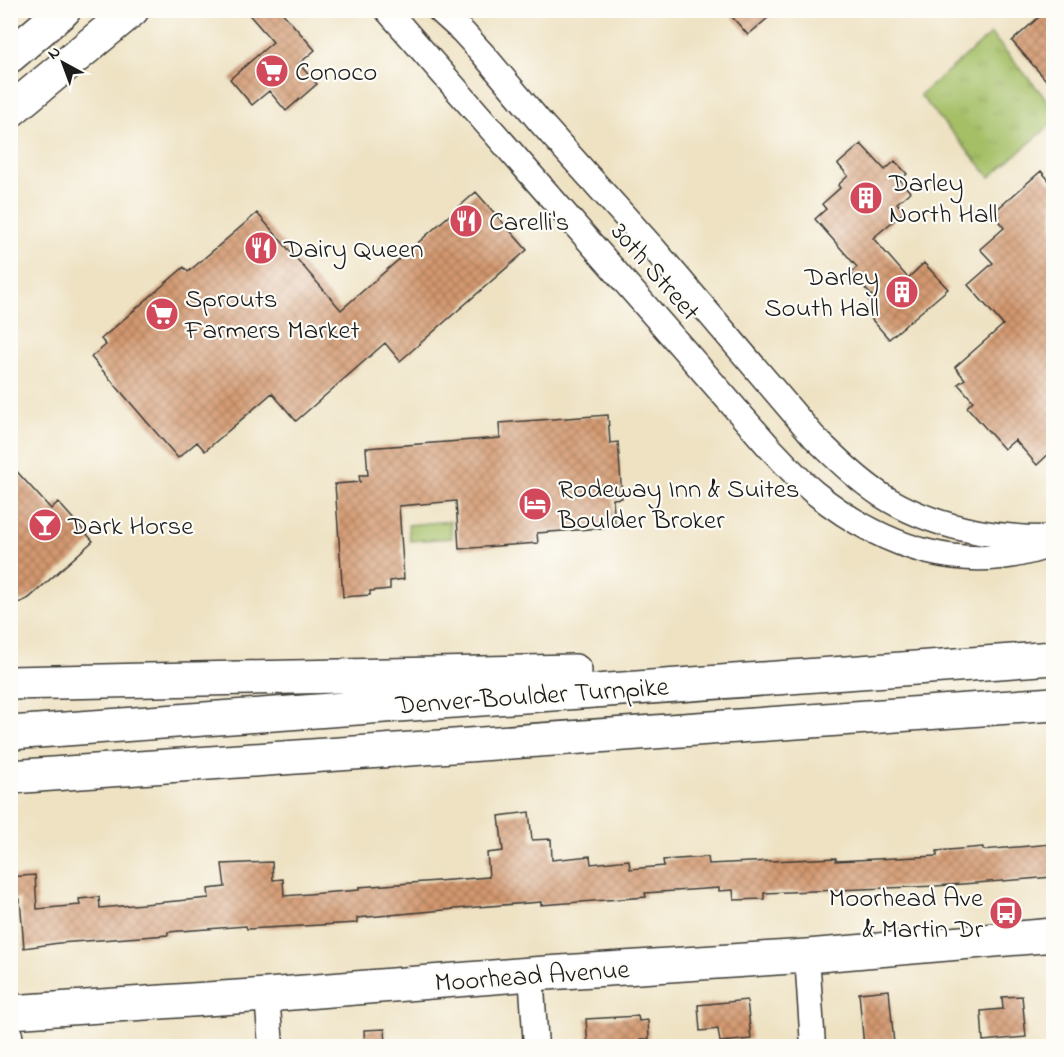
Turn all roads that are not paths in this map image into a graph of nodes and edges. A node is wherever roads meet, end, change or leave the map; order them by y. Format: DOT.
graph roads {
  1 [pos="64,10"];
  2 [pos="132,10"];
  3 [pos="387,10"];
  4 [pos="439,10"];
  5 [pos="10,56"];
  6 [pos="10,111"];
  7 [pos="1053,538"];
  8 [pos="1053,544"];
  9 [pos="1053,658"];
  10 [pos="994,663"];
  11 [pos="10,683"];
  12 [pos="1053,704"];
  13 [pos="10,732"];
  14 [pos="291,757"];
  15 [pos="10,777"];
  16 [pos="10,790"];
  17 [pos="1053,935"];
  18 [pos="807,956"];
  19 [pos="531,974"];
  20 [pos="267,995"];
  21 [pos="10,1012"];
  22 [pos="10,1035"];
  23 [pos="11,1047"];
  24 [pos="271,1047"];
  25 [pos="536,1047"];
  26 [pos="813,1047"];
  1 -- 5 [label="main road"];
  2 -- 6 [label="main road"];
  3 -- 8 [label="street, 30th Street"];
  4 -- 7 [label="street, 30th Street"];
  9 -- 10 [label="main road, Denver–Boulder Turnpike"];
  10 -- 11 [label="main road"];
  10 -- 13 [label="main road, Denver–Boulder Turnpike"];
  12 -- 14 [label="main road, Denver–Boulder Turnpike"];
  14 -- 15 [label="main road, Denver–Boulder Turnpike"];
  14 -- 16 [label="main road"];
  17 -- 18 [label="main road, Moorhead Avenue"];
  18 -- 19 [label="main road, Moorhead Avenue"];
  18 -- 26 [label="street"];
  19 -- 20 [label="main road, Moorhead Avenue"];
  19 -- 25 [label="street"];
  20 -- 21 [label="main road, Moorhead Avenue"];
  20 -- 24 [label="street"];
  22 -- 23 [label="street"];
}
